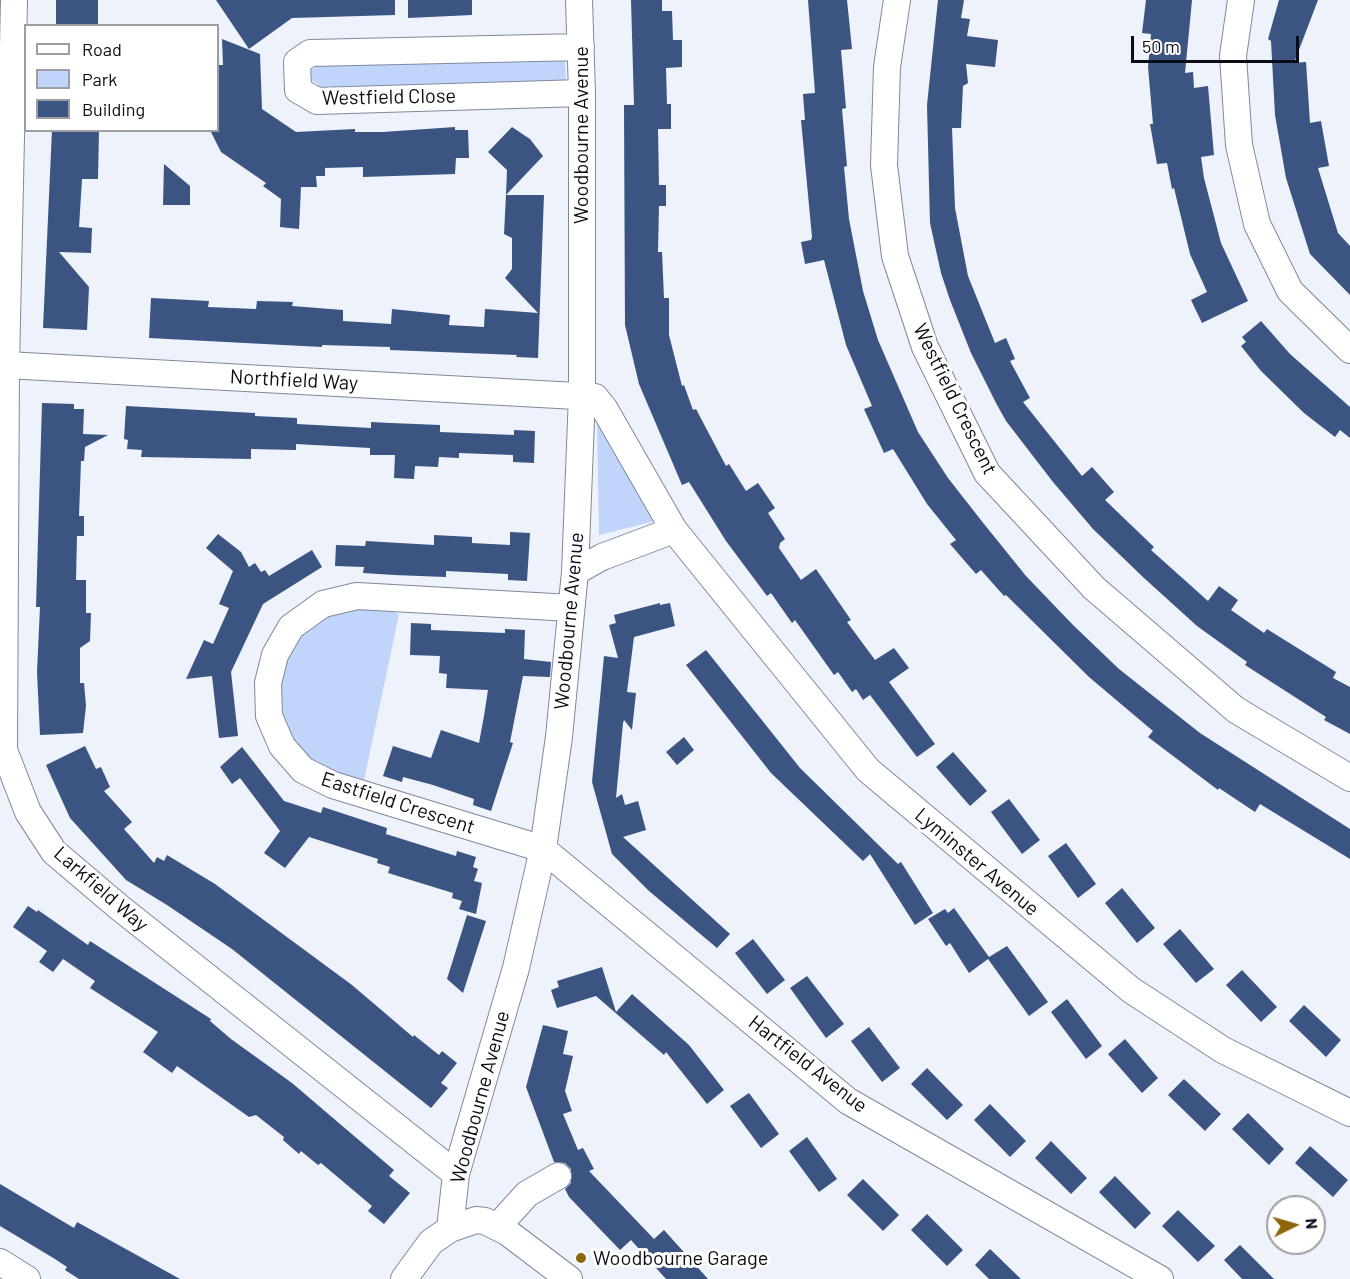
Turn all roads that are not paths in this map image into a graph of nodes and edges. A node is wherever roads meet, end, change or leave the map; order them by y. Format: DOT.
graph roads {
  1 [pos="14,0"];
  2 [pos="579,0"];
  3 [pos="897,0"];
  4 [pos="1241,0"];
  5 [pos="581,46"];
  6 [pos="582,93"];
  7 [pos="1350,350"];
  8 [pos="6,365"];
  9 [pos="582,395"];
  10 [pos="674,530"];
  11 [pos="575,572"];
  12 [pos="571,608"];
  13 [pos="1350,778"];
  14 [pos="543,849"];
  15 [pos="1350,1113"];
  16 [pos="456,1174"];
  17 [pos="558,1176"];
  18 [pos="498,1226"];
  19 [pos="450,1229"];
  20 [pos="0,1262"];
  21 [pos="27,1279"];
  22 [pos="404,1279"];
  23 [pos="569,1279"];
  24 [pos="1160,1279"];
  1 -- 8 [label="street, Larkfield Way"];
  2 -- 5 [label="street, Woodbourne Avenue"];
  3 -- 13 [label="street, Westfield Crescent"];
  4 -- 7 [label="street"];
  5 -- 6 [label="street, Woodbourne Avenue"];
  5 -- 6 [label="street, Westfield Close"];
  6 -- 9 [label="street, Woodbourne Avenue"];
  8 -- 9 [label="street, Northfield Way"];
  8 -- 16 [label="street, Larkfield Way"];
  9 -- 10 [label="street, Lyminster Avenue"];
  9 -- 11 [label="street, Woodbourne Avenue"];
  10 -- 11 [label="street"];
  10 -- 15 [label="street, Lyminster Avenue"];
  11 -- 12 [label="street, Woodbourne Avenue"];
  12 -- 14 [label="street, Woodbourne Avenue"];
  12 -- 14 [label="street, Eastfield Crescent"];
  14 -- 16 [label="street, Woodbourne Avenue"];
  14 -- 24 [label="street, Hartfield Avenue"];
  16 -- 19 [label="street, Woodbourne Avenue"];
  17 -- 18 [label="street"];
  18 -- 19 [label="street"];
  18 -- 23 [label="street"];
  19 -- 22 [label="street"];
  20 -- 21 [label="street"];
}
